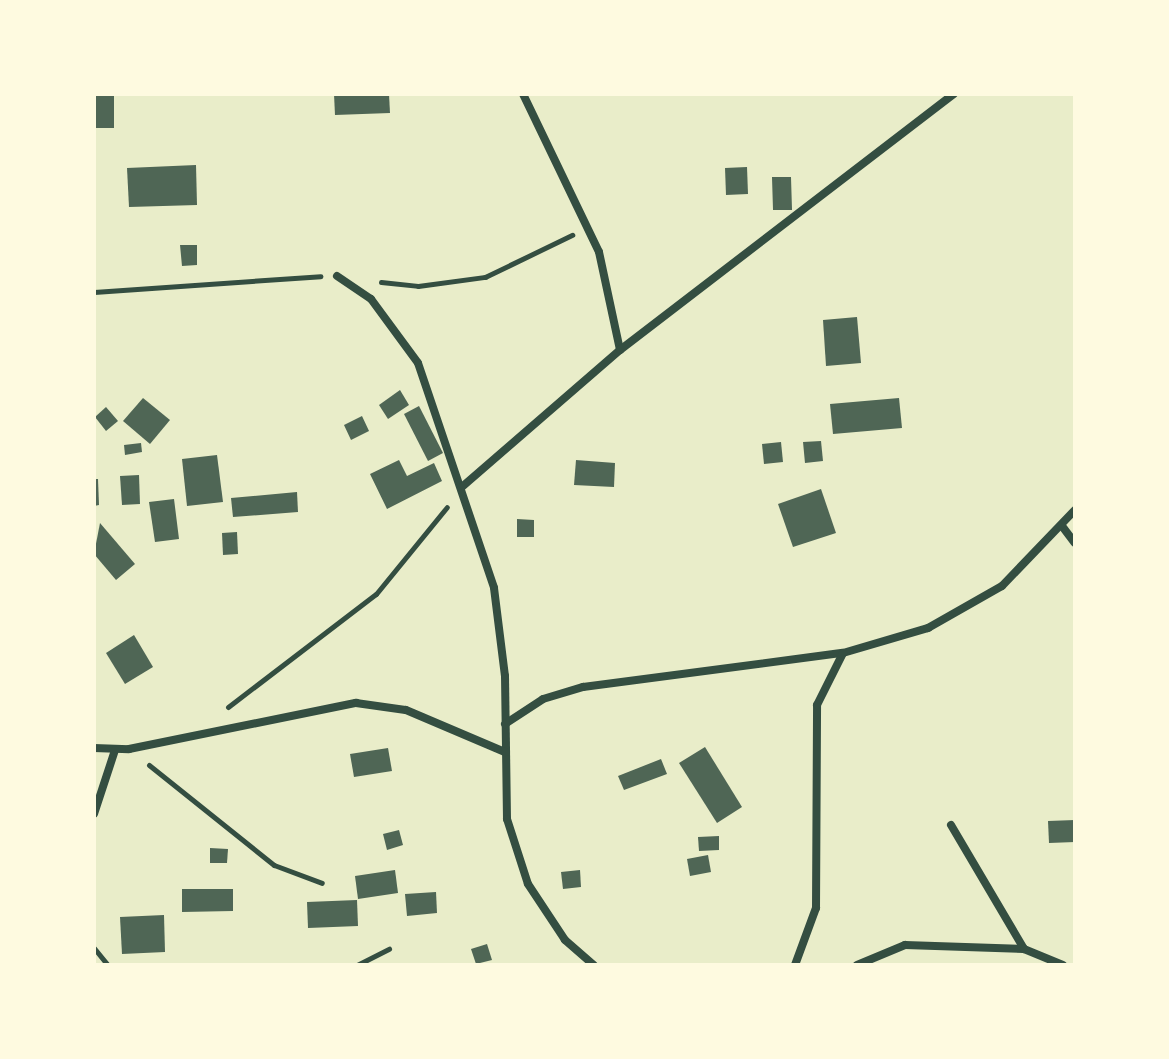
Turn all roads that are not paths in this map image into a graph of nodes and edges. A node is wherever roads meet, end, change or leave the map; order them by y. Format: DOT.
graph roads {
  1 [pos="523,94"];
  2 [pos="954,94"];
  3 [pos="337,276"];
  4 [pos="620,350"];
  5 [pos="463,486"];
  6 [pos="1075,510"];
  7 [pos="1062,526"];
  8 [pos="1075,543"];
  9 [pos="843,653"];
  10 [pos="505,724"];
  11 [pos="94,748"];
  12 [pos="115,750"];
  13 [pos="505,752"];
  14 [pos="94,814"];
  15 [pos="951,825"];
  16 [pos="1024,949"];
  17 [pos="594,965"];
  18 [pos="795,965"];
  19 [pos="857,965"];
  20 [pos="1063,965"];
  1 -- 4 [label="street"];
  2 -- 4 [label="street"];
  3 -- 5 [label="street"];
  4 -- 5 [label="street"];
  5 -- 10 [label="street"];
  6 -- 7 [label="street"];
  7 -- 8 [label="street"];
  7 -- 9 [label="street"];
  9 -- 10 [label="street"];
  9 -- 18 [label="street"];
  10 -- 13 [label="street"];
  11 -- 12 [label="street"];
  12 -- 13 [label="street"];
  12 -- 14 [label="street"];
  13 -- 17 [label="street"];
  15 -- 16 [label="street"];
  16 -- 19 [label="street"];
  16 -- 20 [label="street"];
}
